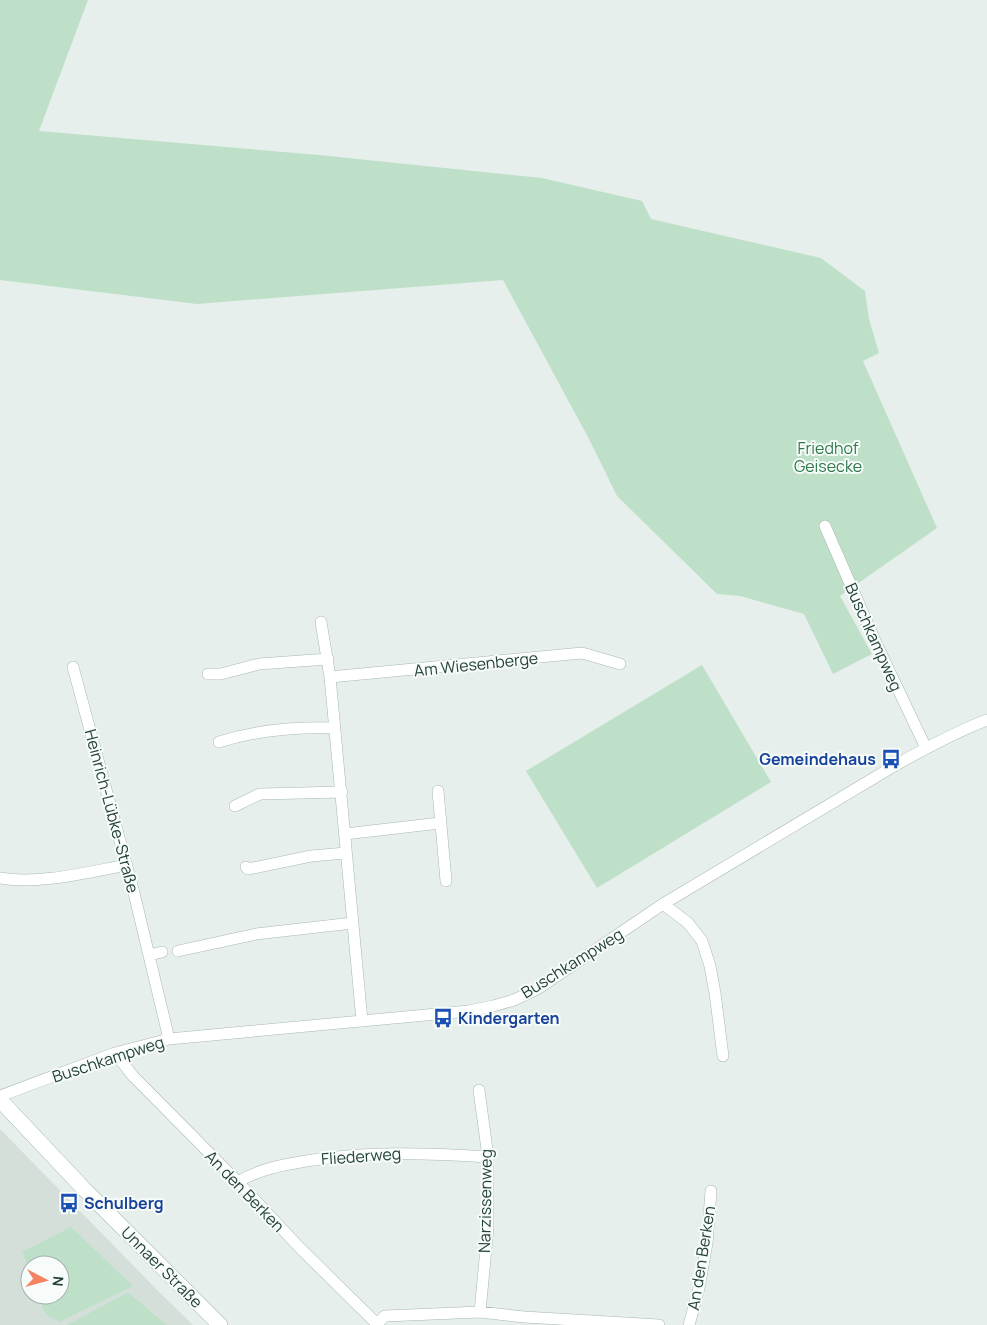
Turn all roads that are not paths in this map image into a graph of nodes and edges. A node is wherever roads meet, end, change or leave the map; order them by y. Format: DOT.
graph roads {
  1 [pos="825,526"];
  2 [pos="321,622"];
  3 [pos="328,659"];
  4 [pos="620,664"];
  5 [pos="73,667"];
  6 [pos="208,674"];
  7 [pos="330,677"];
  8 [pos="987,720"];
  9 [pos="335,728"];
  10 [pos="220,742"];
  11 [pos="926,748"];
  12 [pos="438,791"];
  13 [pos="342,792"];
  14 [pos="235,806"];
  15 [pos="440,823"];
  16 [pos="345,834"];
  17 [pos="346,853"];
  18 [pos="127,865"];
  19 [pos="246,867"];
  20 [pos="0,878"];
  21 [pos="446,881"];
  22 [pos="663,904"];
  23 [pos="353,924"];
  24 [pos="178,951"];
  25 [pos="162,952"];
  26 [pos="149,955"];
  27 [pos="362,1020"];
  28 [pos="169,1038"];
  29 [pos="115,1053"];
  30 [pos="723,1056"];
  31 [pos="478,1090"];
  32 [pos="0,1096"];
  33 [pos="0,1100"];
  34 [pos="488,1157"];
  35 [pos="238,1182"];
  36 [pos="711,1191"];
  37 [pos="480,1312"];
  38 [pos="220,1325"];
  39 [pos="378,1325"];
  40 [pos="659,1325"];
  41 [pos="689,1325"];
  1 -- 11 [label="street, Buschkampweg"];
  2 -- 3 [label="street"];
  3 -- 6 [label="street"];
  3 -- 7 [label="street"];
  4 -- 7 [label="street, Am Wiesenberge"];
  5 -- 18 [label="street, Heinrich-Lübke-Straße"];
  7 -- 9 [label="street"];
  8 -- 11 [label="street, Buschkampweg"];
  9 -- 10 [label="street"];
  9 -- 13 [label="street"];
  11 -- 22 [label="street, Buschkampweg"];
  12 -- 15 [label="street"];
  13 -- 14 [label="street"];
  13 -- 16 [label="street"];
  15 -- 16 [label="street"];
  15 -- 21 [label="street"];
  16 -- 17 [label="street"];
  17 -- 19 [label="street"];
  17 -- 23 [label="street"];
  18 -- 20 [label="street"];
  18 -- 26 [label="street, Heinrich-Lübke-Straße"];
  22 -- 27 [label="street, Buschkampweg"];
  22 -- 30 [label="street"];
  23 -- 24 [label="street"];
  23 -- 27 [label="street"];
  25 -- 26 [label="street"];
  26 -- 28 [label="street, Heinrich-Lübke-Straße"];
  27 -- 28 [label="street, Buschkampweg"];
  28 -- 29 [label="street, Buschkampweg"];
  29 -- 32 [label="street, Buschkampweg"];
  29 -- 35 [label="street, An den Berken"];
  31 -- 34 [label="street, Narzissenweg"];
  33 -- 38 [label="main road, Unnaer Straße"];
  34 -- 35 [label="street, Fliederweg"];
  34 -- 37 [label="street, Narzissenweg"];
  35 -- 39 [label="street, An den Berken"];
  36 -- 41 [label="street, An den Berken"];
  37 -- 39 [label="street"];
  37 -- 40 [label="street"];
}
